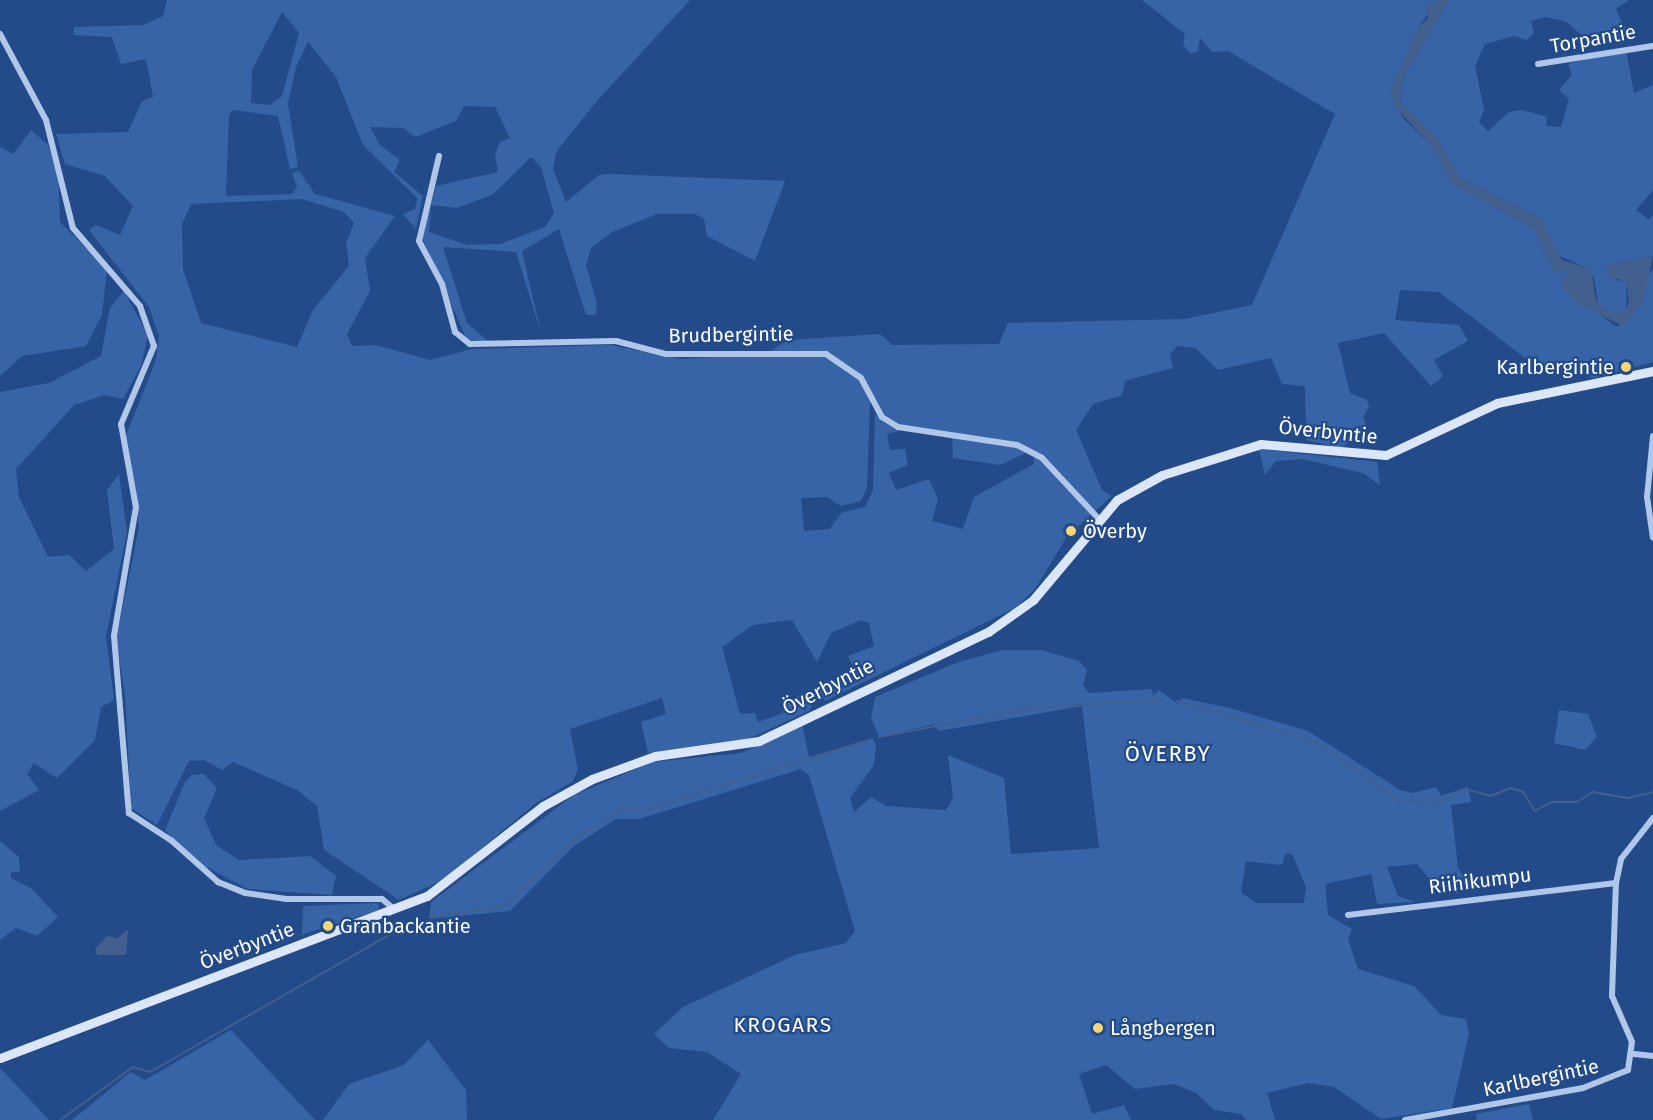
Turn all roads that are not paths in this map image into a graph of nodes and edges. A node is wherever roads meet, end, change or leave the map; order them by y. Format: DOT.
graph roads {
  1 [pos="0,34"];
  2 [pos="1653,46"];
  3 [pos="1538,64"];
  4 [pos="439,156"];
  5 [pos="1653,371"];
  6 [pos="1653,436"];
  7 [pos="1098,518"];
  8 [pos="1653,538"];
  9 [pos="1653,818"];
  10 [pos="1616,883"];
  11 [pos="393,909"];
  12 [pos="1348,915"];
  13 [pos="1634,1054"];
  14 [pos="1653,1056"];
  15 [pos="0,1058"];
  16 [pos="1406,1120"];
  1 -- 11 [label="street"];
  2 -- 3 [label="street, Torpantie"];
  4 -- 7 [label="street, Brudbergintie"];
  5 -- 7 [label="street, Överbyntie"];
  6 -- 8 [label="street"];
  7 -- 11 [label="street, Överbyntie"];
  9 -- 10 [label="street"];
  10 -- 12 [label="street, Riihikumpu"];
  10 -- 13 [label="street"];
  11 -- 15 [label="street, Överbyntie"];
  13 -- 14 [label="street"];
  13 -- 16 [label="street, Karlbergintie"];
}
